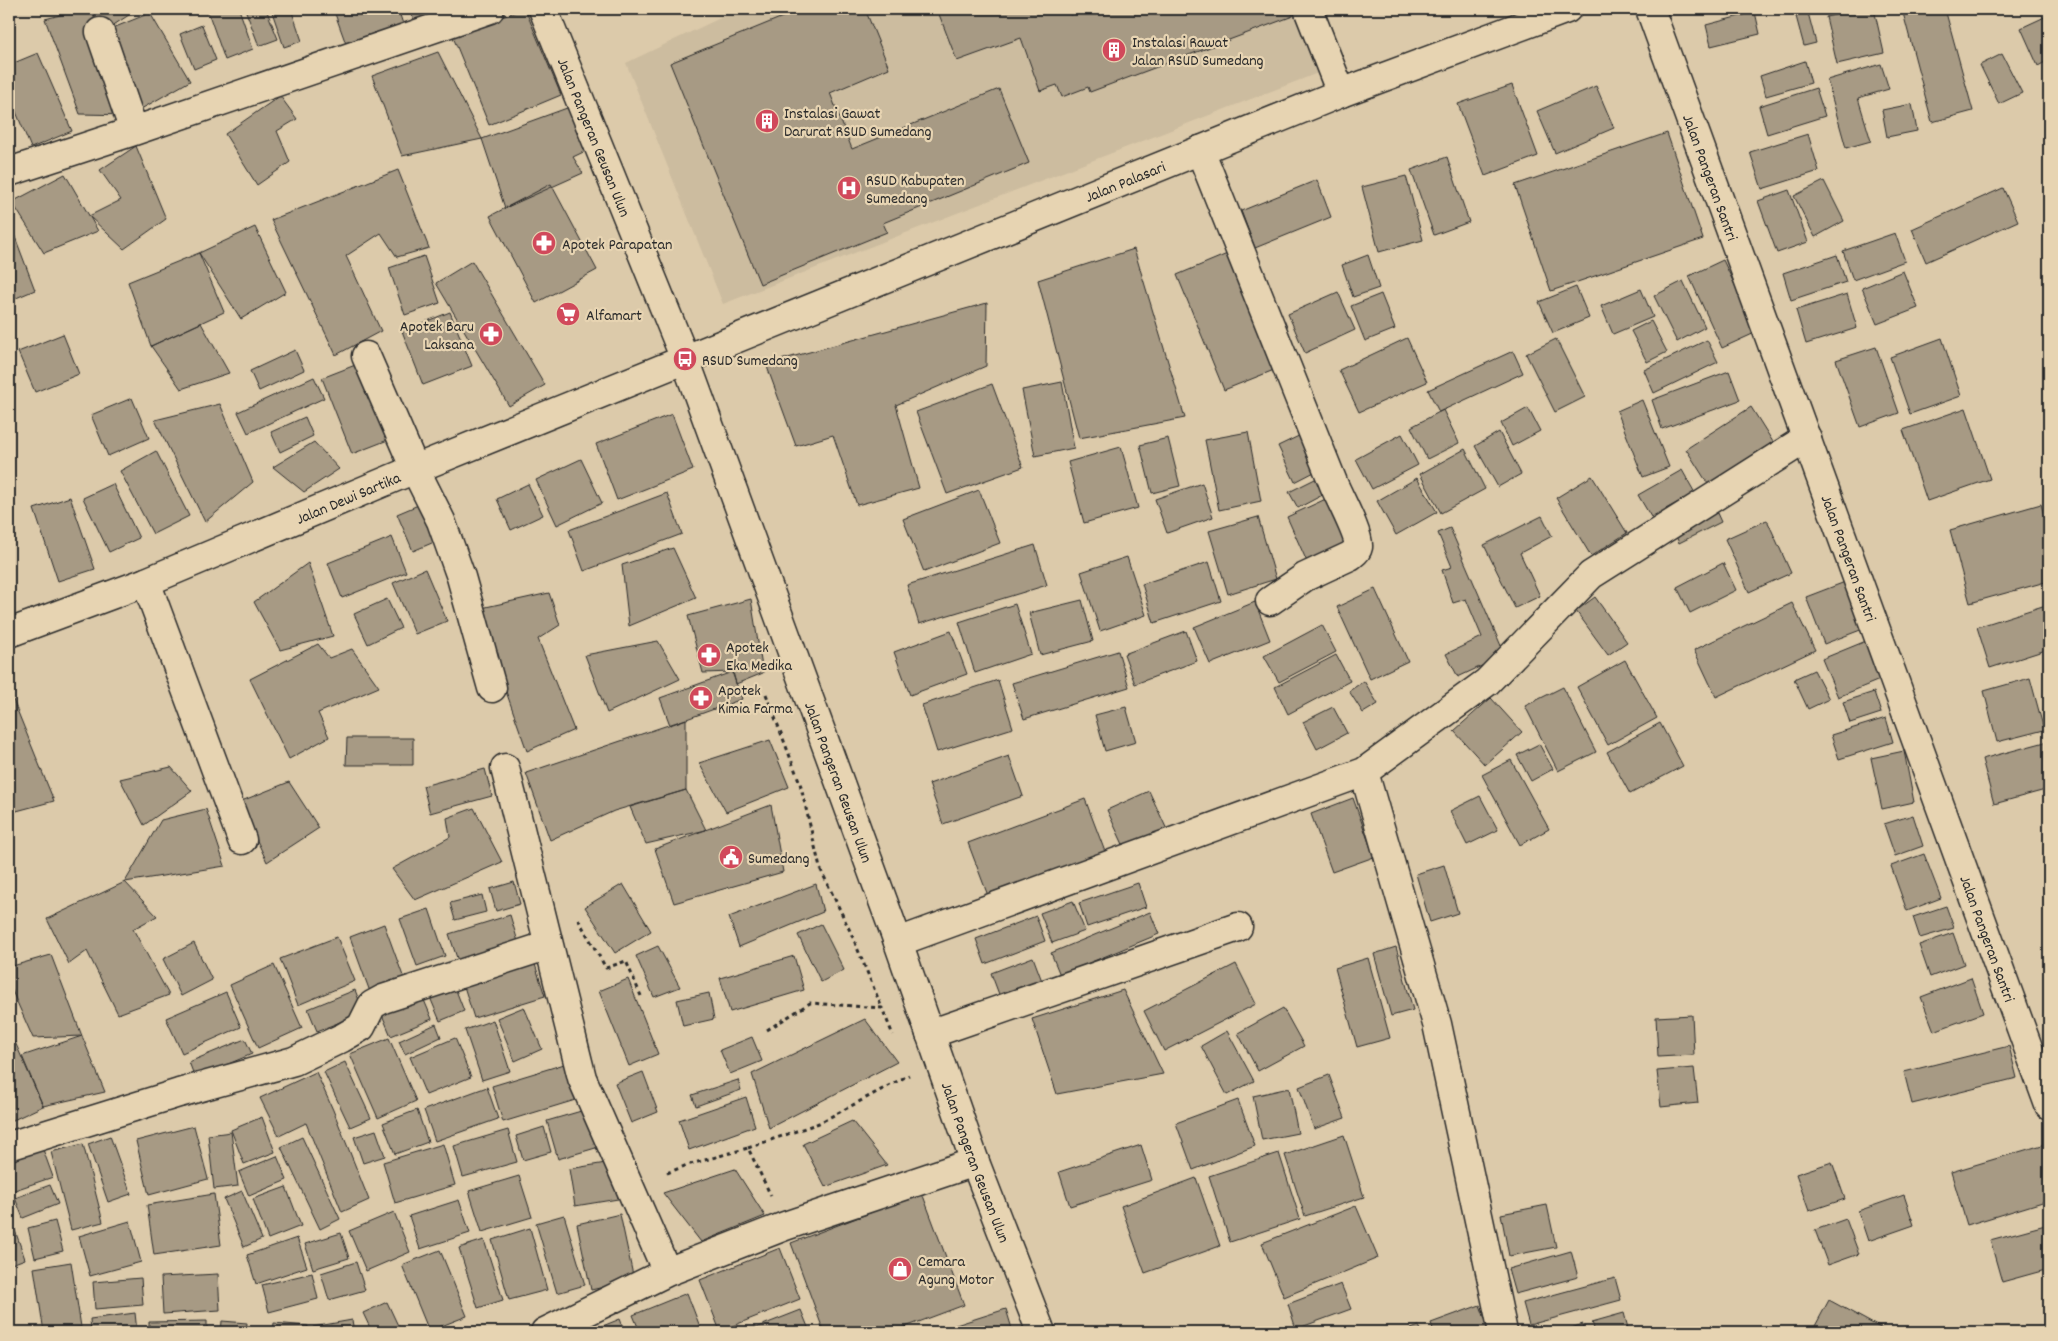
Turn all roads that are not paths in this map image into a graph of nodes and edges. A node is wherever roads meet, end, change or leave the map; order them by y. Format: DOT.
graph roads {
  1 [pos="490,9"];
  2 [pos="543,9"];
  3 [pos="1308,9"];
  4 [pos="1568,9"];
  5 [pos="1650,9"];
  6 [pos="100,32"];
  7 [pos="1341,93"];
  8 [pos="134,131"];
  9 [pos="1200,150"];
  10 [pos="9,172"];
  11 [pos="366,356"];
  12 [pos="685,359"];
  13 [pos="1807,438"];
  14 [pos="415,469"];
  15 [pos="146,582"];
  16 [pos="1270,601"];
  17 [pos="9,633"];
  18 [pos="492,688"];
  19 [pos="505,768"];
  20 [pos="1364,772"];
  21 [pos="242,840"];
  22 [pos="1238,927"];
  23 [pos="547,936"];
  24 [pos="898,942"];
  25 [pos="930,1034"];
  26 [pos="2042,1063"];
  27 [pos="2049,1105"];
  28 [pos="9,1146"];
  29 [pos="975,1162"];
  30 [pos="667,1272"];
  31 [pos="545,1332"];
  32 [pos="1041,1332"];
  33 [pos="1503,1332"];
  1 -- 8 [label="street"];
  2 -- 12 [label="street, Jalan Pangeran Geusan Ulun"];
  3 -- 7 [label="street"];
  4 -- 7 [label="street, Jalan Palasari"];
  5 -- 13 [label="street, Jalan Pangeran Santri"];
  6 -- 8 [label="street"];
  7 -- 9 [label="street, Jalan Palasari"];
  8 -- 10 [label="street"];
  9 -- 12 [label="street, Jalan Palasari"];
  9 -- 16 [label="street"];
  11 -- 14 [label="street"];
  12 -- 14 [label="street, Jalan Dewi Sartika"];
  12 -- 24 [label="street, Jalan Pangeran Geusan Ulun"];
  13 -- 20 [label="street"];
  13 -- 26 [label="street, Jalan Pangeran Santri"];
  14 -- 15 [label="street, Jalan Dewi Sartika"];
  14 -- 18 [label="street"];
  15 -- 17 [label="street, Jalan Dewi Sartika"];
  15 -- 21 [label="street"];
  19 -- 23 [label="street"];
  20 -- 24 [label="street"];
  20 -- 33 [label="street"];
  22 -- 25 [label="street"];
  23 -- 28 [label="street"];
  23 -- 30 [label="street"];
  24 -- 25 [label="street, Jalan Pangeran Geusan Ulun"];
  25 -- 29 [label="street, Jalan Pangeran Geusan Ulun"];
  26 -- 27 [label="street, Jalan Pangeran Santri"];
  29 -- 30 [label="street"];
  29 -- 32 [label="street, Jalan Pangeran Geusan Ulun"];
  30 -- 31 [label="street"];
}
